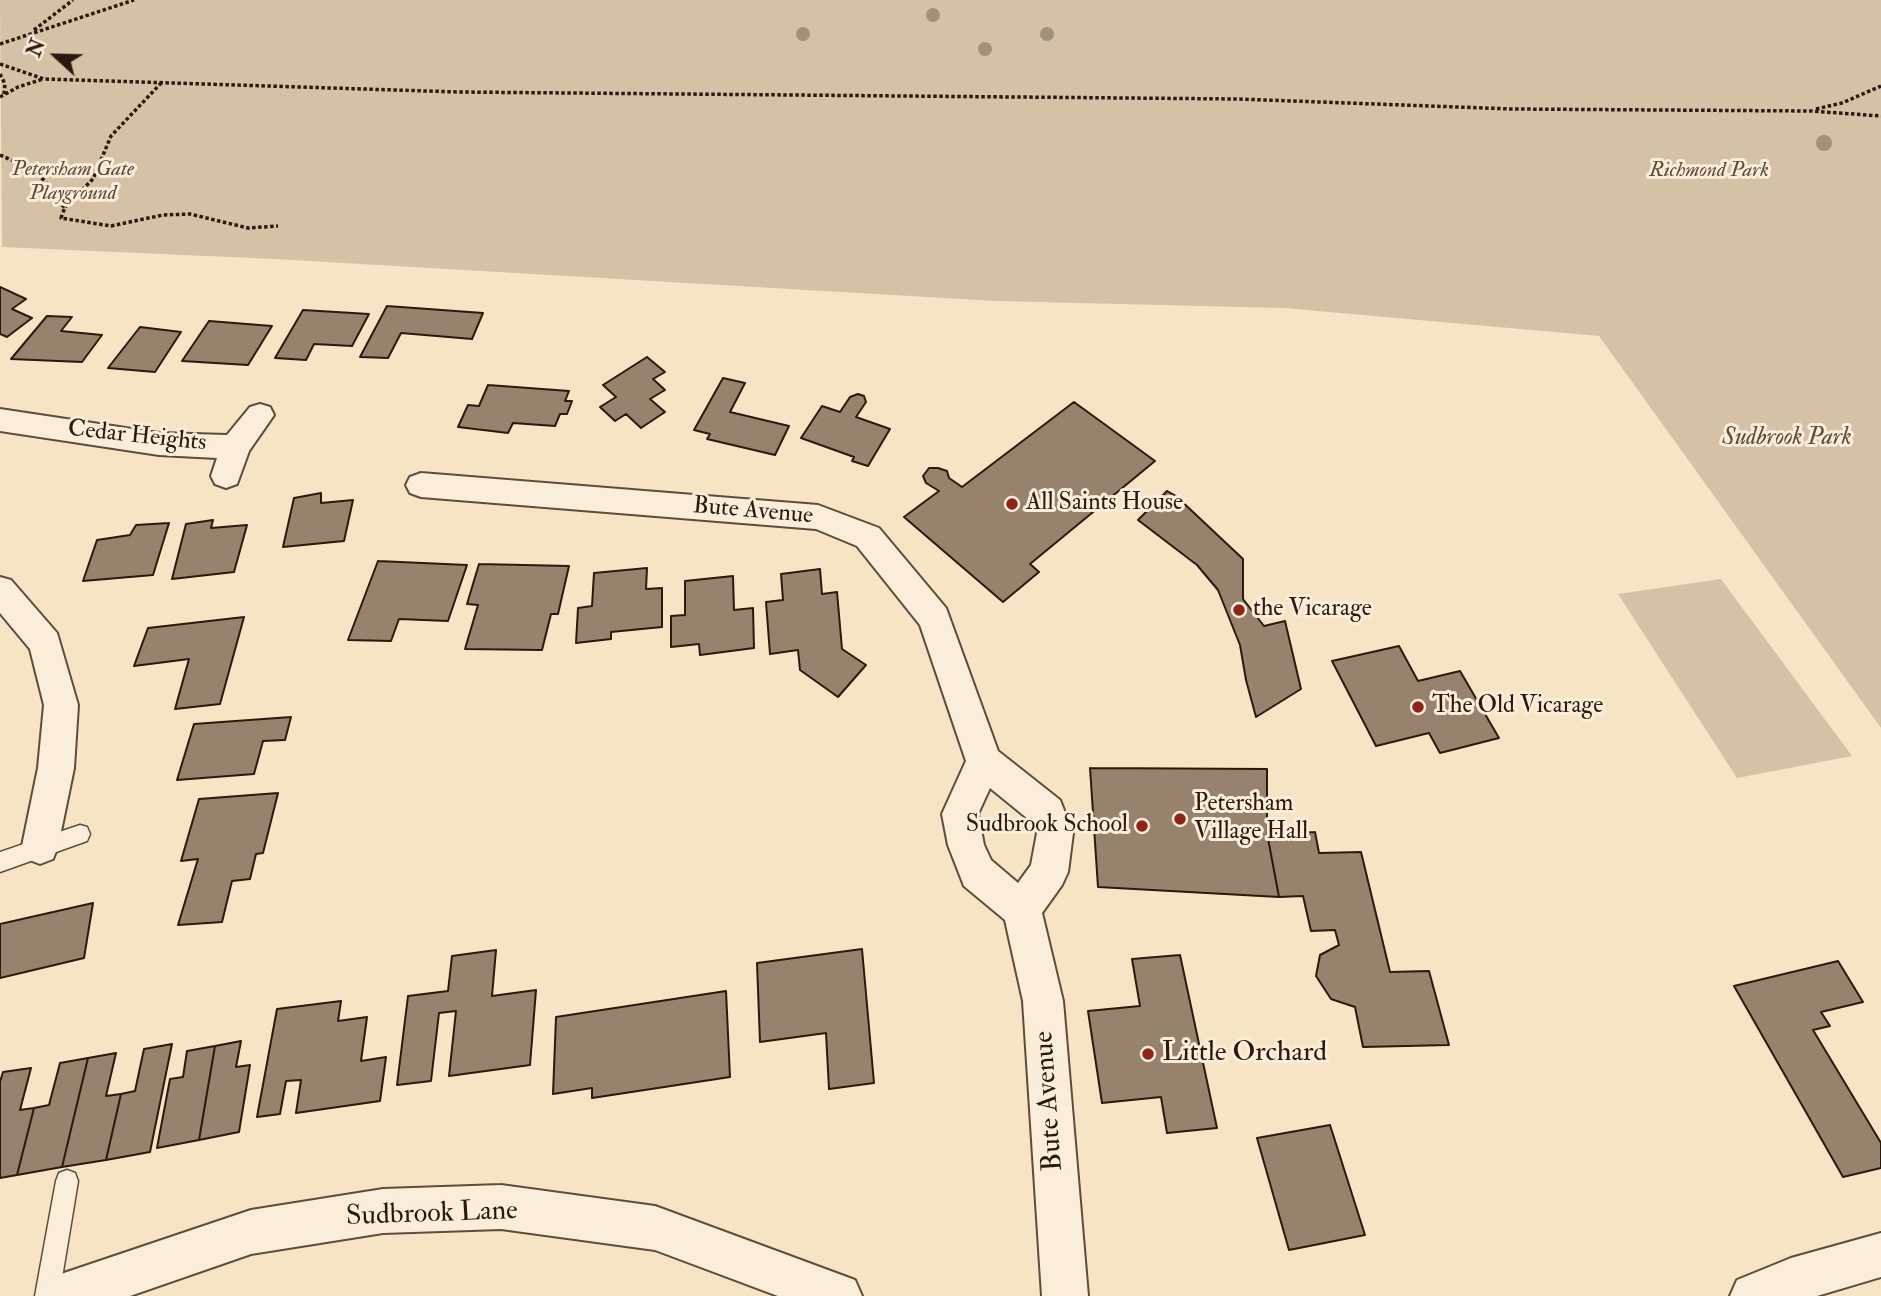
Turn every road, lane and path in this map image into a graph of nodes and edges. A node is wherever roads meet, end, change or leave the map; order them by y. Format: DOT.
graph roads {
  1 [pos="73,0"];
  2 [pos="134,0"];
  3 [pos="27,34"];
  4 [pos="0,44"];
  5 [pos="0,64"];
  6 [pos="0,74"];
  7 [pos="44,79"];
  8 [pos="163,81"];
  9 [pos="1881,86"];
  10 [pos="2,96"];
  11 [pos="1811,111"];
  12 [pos="1881,116"];
  13 [pos="0,155"];
  14 [pos="65,207"];
  15 [pos="278,226"];
  16 [pos="260,415"];
  17 [pos="0,420"];
  18 [pos="235,447"];
  19 [pos="226,476"];
  20 [pos="421,485"];
  21 [pos="0,590"];
  22 [pos="984,761"];
  23 [pos="80,834"];
  24 [pos="40,846"];
  25 [pos="0,862"];
  26 [pos="1022,909"];
  27 [pos="67,1181"];
  28 [pos="1881,1255"];
  29 [pos="47,1296"];
  30 [pos="64,1296"];
  31 [pos="839,1296"];
  32 [pos="1065,1296"];
  33 [pos="1753,1296"];
  1 -- 3 [label="path"];
  2 -- 3 [label="path"];
  3 -- 4 [label="path"];
  5 -- 7 [label="path"];
  6 -- 10 [label="path"];
  7 -- 8 [label="path"];
  7 -- 10 [label="path"];
  8 -- 11 [label="path"];
  8 -- 14 [label="path"];
  9 -- 11 [label="path"];
  11 -- 12 [label="path"];
  13 -- 14 [label="path"];
  14 -- 15 [label="path"];
  16 -- 18 [label="street, Cedar Heights"];
  17 -- 18 [label="street, Cedar Heights"];
  18 -- 19 [label="street"];
  20 -- 22 [label="street, Bute Avenue"];
  21 -- 24 [label="street"];
  22 -- 26 [label="street"];
  22 -- 26 [label="street"];
  23 -- 24 [label="lane"];
  24 -- 25 [label="lane"];
  26 -- 32 [label="street, Bute Avenue"];
  27 -- 29 [label="lane"];
  28 -- 33 [label="street"];
  30 -- 31 [label="street, Sudbrook Lane"];
}
